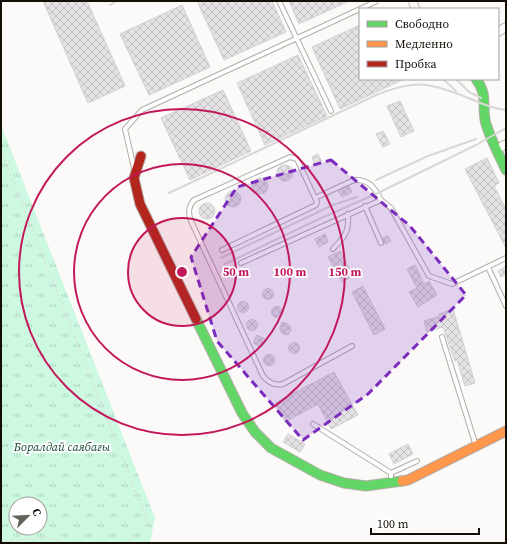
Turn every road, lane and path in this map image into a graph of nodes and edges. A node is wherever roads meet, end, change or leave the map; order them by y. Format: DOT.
graph roads {
  1 [pos="279,1"];
  2 [pos="375,2"];
  3 [pos="362,8"];
  4 [pos="359,9"];
  5 [pos="297,38"];
  6 [pos="477,80"];
  7 [pos="331,111"];
  8 [pos="506,144"];
  9 [pos="1,150"];
  10 [pos="496,150"];
  11 [pos="141,156"];
  12 [pos="506,170"];
  13 [pos="135,173"];
  14 [pos="315,198"];
  15 [pos="381,200"];
  16 [pos="365,206"];
  17 [pos="348,214"];
  18 [pos="382,243"];
  19 [pos="333,249"];
  20 [pos="222,250"];
  21 [pos="506,258"];
  22 [pos="241,263"];
  23 [pos="488,267"];
  24 [pos="506,306"];
  25 [pos="442,337"];
  26 [pos="352,346"];
  27 [pos="313,424"];
  28 [pos="506,431"];
  29 [pos="476,446"];
  30 [pos="416,461"];
  31 [pos="391,473"];
  32 [pos="391,484"];
  33 [pos="1,542"];
  34 [pos="66,543"];
  35 [pos="126,543"];
  1 -- 5 [label="lane"];
  2 -- 3 [label="lane"];
  4 -- 5 [label="lane"];
  5 -- 7 [label="lane"];
  5 -- 13 [label="lane"];
  6 -- 10 [label="street"];
  8 -- 10 [label="street"];
  9 -- 35 [label="path"];
  10 -- 12 [label="street"];
  11 -- 13 [label="street"];
  13 -- 32 [label="street"];
  14 -- 15 [label="lane"];
  14 -- 20 [label="lane"];
  14 -- 26 [label="lane"];
  15 -- 16 [label="lane"];
  15 -- 23 [label="lane"];
  16 -- 17 [label="lane"];
  16 -- 18 [label="lane"];
  17 -- 19 [label="lane"];
  17 -- 22 [label="lane"];
  21 -- 23 [label="lane"];
  23 -- 24 [label="lane"];
  25 -- 29 [label="lane"];
  27 -- 31 [label="lane"];
  28 -- 29 [label="street"];
  29 -- 32 [label="street"];
  30 -- 31 [label="lane"];
  31 -- 32 [label="lane"];
  33 -- 34 [label="path"];
}
